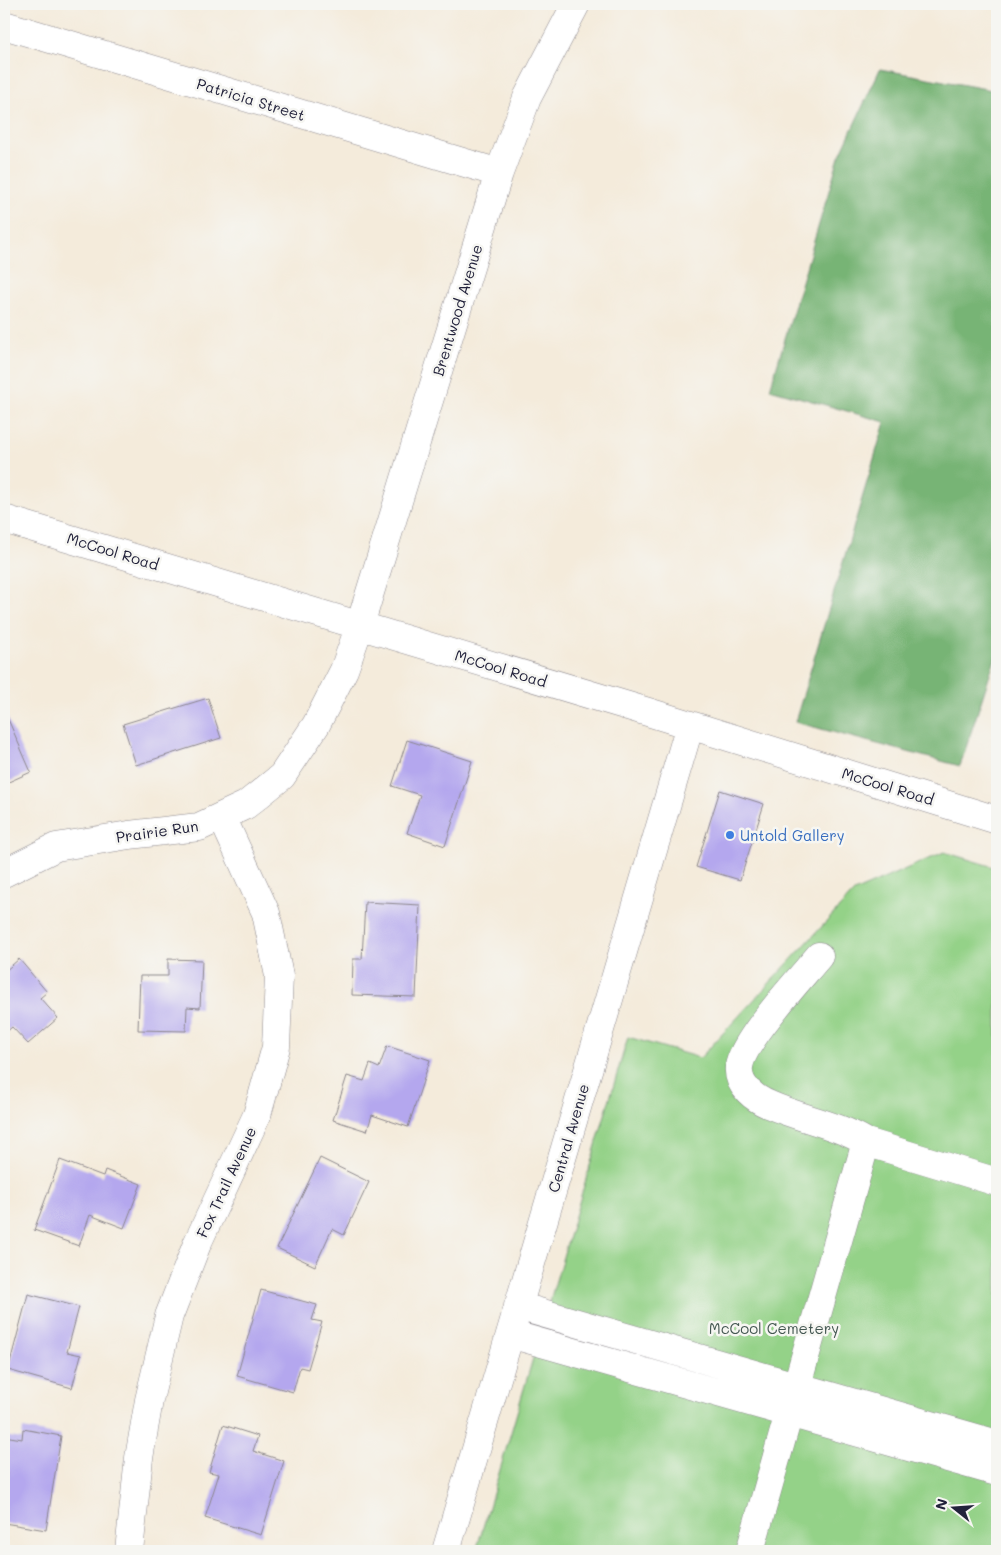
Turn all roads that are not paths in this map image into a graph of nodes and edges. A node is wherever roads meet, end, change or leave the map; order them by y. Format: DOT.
graph roads {
  1 [pos="576,4"];
  2 [pos="4,25"];
  3 [pos="499,173"];
  4 [pos="4,519"];
  5 [pos="360,625"];
  6 [pos="690,725"];
  7 [pos="222,817"];
  8 [pos="997,820"];
  9 [pos="4,873"];
  10 [pos="819,956"];
  11 [pos="866,1142"];
  12 [pos="997,1182"];
  13 [pos="518,1306"];
  14 [pos="510,1334"];
  15 [pos="797,1386"];
  16 [pos="789,1413"];
  17 [pos="997,1444"];
  18 [pos="997,1472"];
  19 [pos="129,1551"];
  20 [pos="446,1551"];
  21 [pos="750,1551"];
  1 -- 3 [label="street, Brentwood Avenue"];
  2 -- 3 [label="street, Patricia Street"];
  3 -- 5 [label="street, Brentwood Avenue"];
  4 -- 5 [label="street, McCool Road"];
  5 -- 6 [label="street, McCool Road"];
  5 -- 7 [label="street, Prairie Run"];
  6 -- 8 [label="street, McCool Road"];
  6 -- 13 [label="street, Central Avenue"];
  7 -- 9 [label="street, Prairie Run"];
  7 -- 19 [label="street, Fox Trail Avenue"];
  10 -- 11 [label="street"];
  11 -- 12 [label="street"];
  11 -- 15 [label="street"];
  13 -- 14 [label="street, Central Avenue"];
  13 -- 15 [label="street"];
  14 -- 16 [label="street"];
  14 -- 20 [label="street, Central Avenue"];
  15 -- 16 [label="street"];
  15 -- 17 [label="street"];
  16 -- 18 [label="street"];
  16 -- 21 [label="street"];
}
